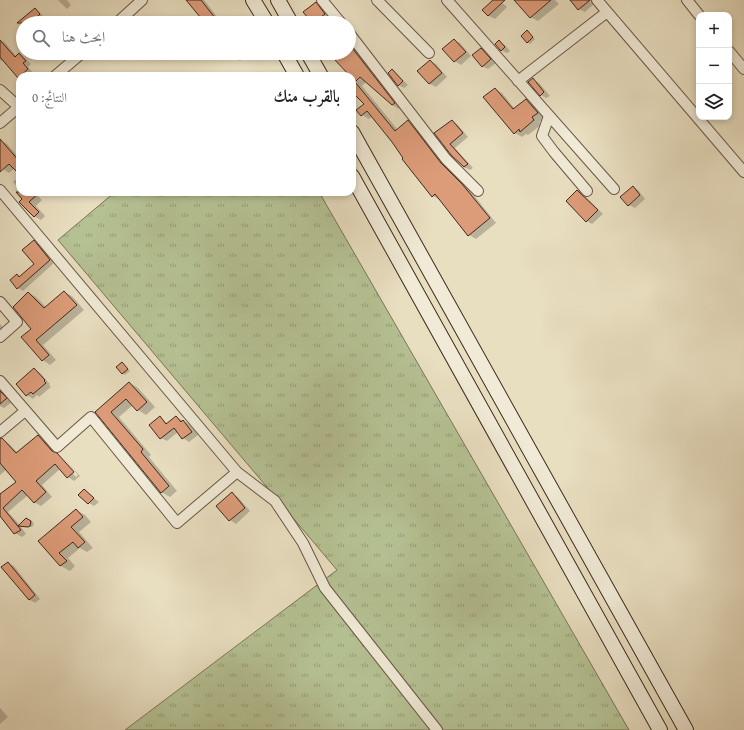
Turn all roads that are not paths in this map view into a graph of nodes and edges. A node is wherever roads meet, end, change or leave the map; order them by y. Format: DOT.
graph roads {
  1 [pos="142,0"];
  2 [pos="252,0"];
  3 [pos="278,0"];
  4 [pos="322,0"];
  5 [pos="377,0"];
  6 [pos="447,0"];
  7 [pos="597,0"];
  8 [pos="687,0"];
  9 [pos="607,12"];
  10 [pos="697,12"];
  11 [pos="125,16"];
  12 [pos="262,16"];
  13 [pos="287,16"];
  14 [pos="335,16"];
  15 [pos="356,42"];
  16 [pos="429,53"];
  17 [pos="732,55"];
  18 [pos="74,60"];
  19 [pos="288,60"];
  20 [pos="312,60"];
  21 [pos="744,69"];
  22 [pos="60,72"];
  23 [pos="294,72"];
  24 [pos="319,72"];
  25 [pos="518,81"];
  26 [pos="0,90"];
  27 [pos="16,104"];
  28 [pos="16,110"];
  29 [pos="550,116"];
  30 [pos="0,123"];
  31 [pos="356,139"];
  32 [pos="744,172"];
  33 [pos="356,183"];
  34 [pos="614,189"];
  35 [pos="0,190"];
  36 [pos="478,191"];
  37 [pos="587,191"];
  38 [pos="0,302"];
  39 [pos="0,337"];
  40 [pos="0,381"];
  41 [pos="25,411"];
  42 [pos="0,432"];
  43 [pos="237,472"];
  44 [pos="437,730"];
  45 [pos="660,730"];
  46 [pos="686,730"];
  1 -- 11 [label="street"];
  2 -- 12 [label="main road"];
  3 -- 13 [label="main road"];
  4 -- 14 [label="street"];
  5 -- 16 [label="street"];
  6 -- 25 [label="street"];
  7 -- 9 [label="street"];
  8 -- 10 [label="street"];
  9 -- 25 [label="street"];
  9 -- 32 [label="street"];
  15 -- 36 [label="street"];
  17 -- 21 [label="street"];
  18 -- 22 [label="street"];
  19 -- 23 [label="main road"];
  20 -- 24 [label="main road"];
  25 -- 29 [label="street"];
  26 -- 27 [label="street"];
  28 -- 30 [label="street"];
  29 -- 34 [label="street"];
  29 -- 37 [label="street"];
  31 -- 46 [label="main road"];
  33 -- 45 [label="main road"];
  35 -- 43 [label="street"];
  38 -- 39 [label="street"];
  40 -- 41 [label="street"];
  41 -- 42 [label="street"];
  41 -- 43 [label="street"];
  43 -- 44 [label="street"];
}
